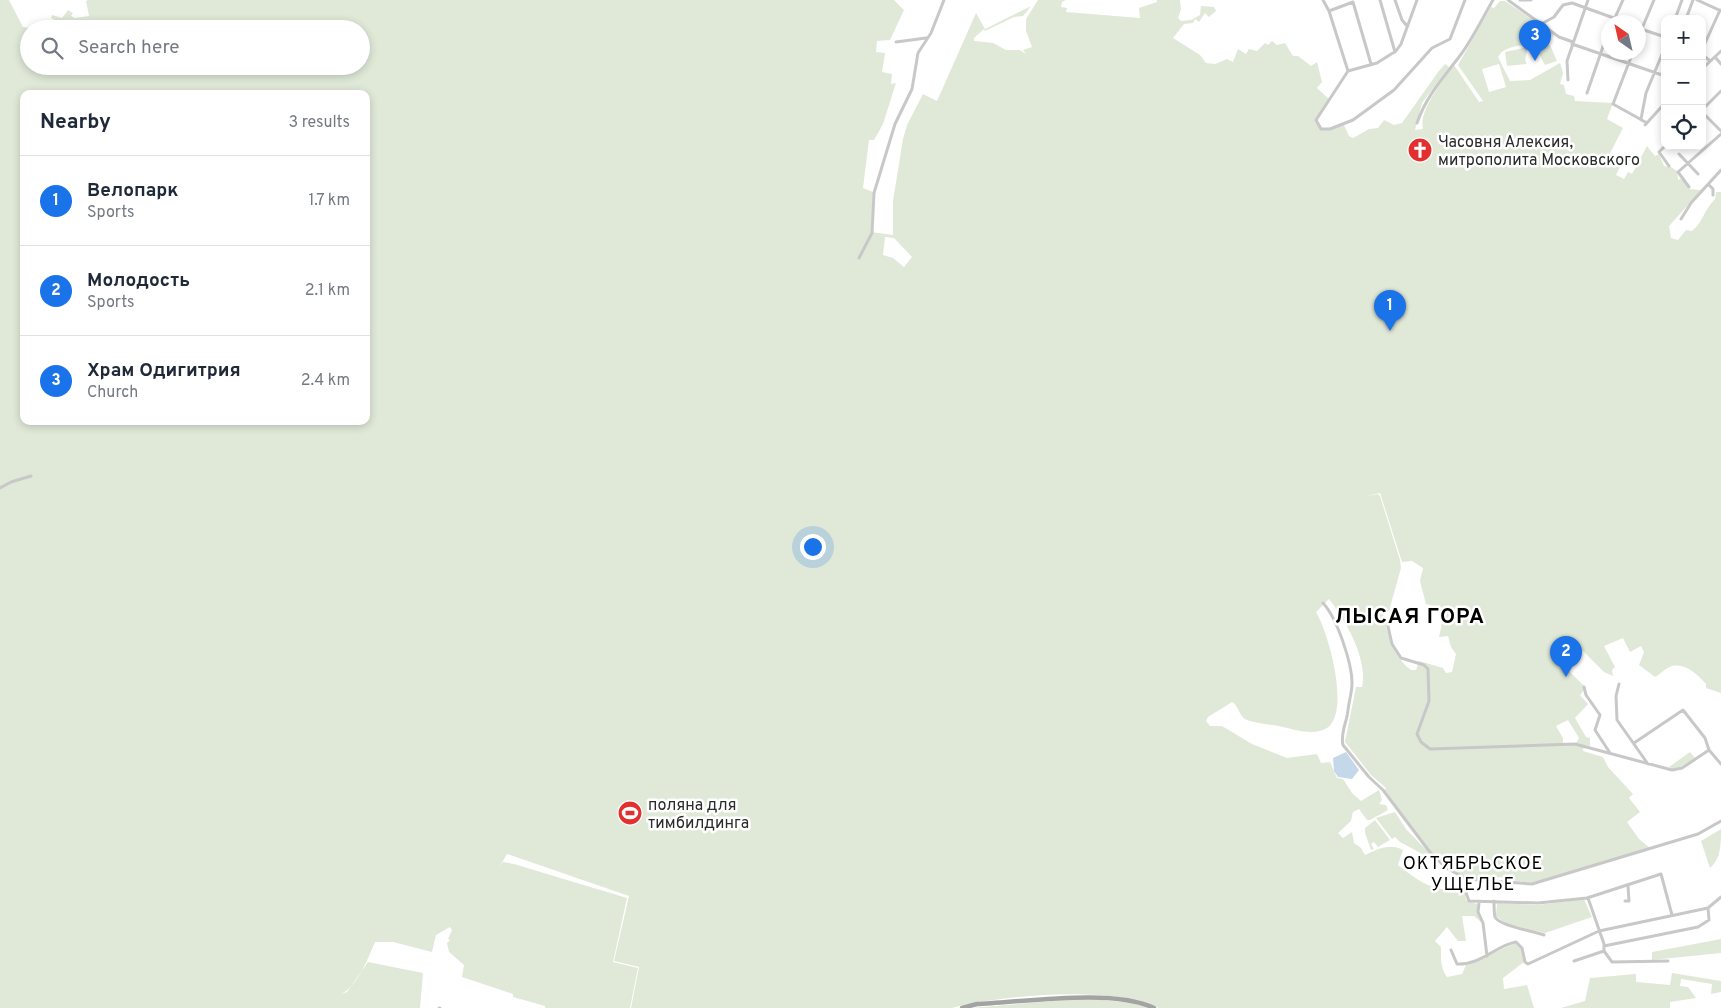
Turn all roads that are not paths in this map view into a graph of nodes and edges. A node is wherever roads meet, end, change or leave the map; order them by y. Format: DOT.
graph roads {
  1 [pos="944,0"];
  2 [pos="1323,0"];
  3 [pos="1380,0"];
  4 [pos="1395,0"];
  5 [pos="1418,0"];
  6 [pos="1465,0"];
  7 [pos="1493,0"];
  8 [pos="1508,0"];
  9 [pos="1520,0"];
  10 [pos="1531,0"];
  11 [pos="1588,0"];
  12 [pos="1623,0"];
  13 [pos="1654,0"];
  14 [pos="1682,0"];
  15 [pos="1695,0"];
  16 [pos="1586,7"];
  17 [pos="1720,10"];
  18 [pos="1329,11"];
  19 [pos="1602,15"];
  20 [pos="1617,15"];
  21 [pos="1676,15"];
  22 [pos="1688,15"];
  23 [pos="1646,16"];
  24 [pos="1543,23"];
  25 [pos="1407,26"];
  26 [pos="1646,30"];
  27 [pos="929,36"];
  28 [pos="1661,36"];
  29 [pos="1706,41"];
  30 [pos="896,42"];
  31 [pos="1573,43"];
  32 [pos="1721,51"];
  33 [pos="1395,52"];
  34 [pos="1600,54"];
  35 [pos="1661,56"];
  36 [pos="1715,57"];
  37 [pos="1706,58"];
  38 [pos="1631,60"];
  39 [pos="1710,61"];
  40 [pos="1371,64"];
  41 [pos="1629,64"];
  42 [pos="1721,64"];
  43 [pos="1706,65"];
  44 [pos="1348,71"];
  45 [pos="1654,73"];
  46 [pos="1661,75"];
  47 [pos="1568,80"];
  48 [pos="1721,91"];
  49 [pos="1587,93"];
  50 [pos="1663,105"];
  51 [pos="1706,107"];
  52 [pos="1706,115"];
  53 [pos="1641,119"];
  54 [pos="1417,123"];
  55 [pos="1721,132"];
  56 [pos="1661,150"];
  57 [pos="1679,154"];
  58 [pos="1688,163"];
  59 [pos="1669,166"];
  60 [pos="1721,170"];
  61 [pos="1698,174"];
  62 [pos="1709,185"];
  63 [pos="1689,187"];
  64 [pos="1713,194"];
  65 [pos="1681,219"];
  66 [pos="859,258"];
  67 [pos="31,476"];
  68 [pos="0,488"];
  69 [pos="1323,603"];
  70 [pos="1388,622"];
  71 [pos="1619,684"];
  72 [pos="1584,687"];
  73 [pos="1634,743"];
  74 [pos="1709,750"];
  75 [pos="1610,753"];
  76 [pos="1648,764"];
  77 [pos="1721,764"];
  78 [pos="1721,821"];
  79 [pos="1472,880"];
  80 [pos="1628,886"];
  81 [pos="1721,897"];
  82 [pos="1588,898"];
  83 [pos="1494,901"];
  84 [pos="1479,902"];
  85 [pos="1625,902"];
  86 [pos="1708,908"];
  87 [pos="1672,915"];
  88 [pos="1599,931"];
  89 [pos="1544,935"];
  90 [pos="1604,949"];
  91 [pos="1451,950"];
  92 [pos="1487,956"];
  93 [pos="1574,961"];
  94 [pos="1668,961"];
  95 [pos="962,1008"];
  96 [pos="1154,1008"];
  1 -- 27 [label="street"];
  2 -- 18 [label="street"];
  3 -- 33 [label="street"];
  4 -- 25 [label="street"];
  5 -- 25 [label="street"];
  6 -- 44 [label="street"];
  7 -- 54 [label="street"];
  8 -- 24 [label="street"];
  9 -- 10 [label="street"];
  11 -- 16 [label="street"];
  12 -- 20 [label="street"];
  13 -- 23 [label="street"];
  14 -- 21 [label="street"];
  15 -- 17 [label="street"];
  15 -- 22 [label="street"];
  16 -- 19 [label="street"];
  16 -- 24 [label="street"];
  16 -- 31 [label="street"];
  17 -- 29 [label="street"];
  18 -- 40 [label="street"];
  18 -- 44 [label="street"];
  24 -- 31 [label="street"];
  25 -- 33 [label="street"];
  26 -- 28 [label="street"];
  27 -- 30 [label="street"];
  27 -- 66 [label="street"];
  31 -- 34 [label="street"];
  31 -- 47 [label="street"];
  32 -- 36 [label="street"];
  33 -- 40 [label="street"];
  34 -- 41 [label="street"];
  34 -- 49 [label="street"];
  35 -- 45 [label="street"];
  36 -- 39 [label="street"];
  36 -- 42 [label="street"];
  37 -- 39 [label="street"];
  38 -- 41 [label="street"];
  39 -- 43 [label="street"];
  40 -- 44 [label="street"];
  41 -- 45 [label="street"];
  41 -- 53 [label="street"];
  45 -- 46 [label="street"];
  45 -- 53 [label="street"];
  48 -- 51 [label="street"];
  50 -- 53 [label="street"];
  52 -- 55 [label="street"];
  55 -- 58 [label="street"];
  56 -- 59 [label="street"];
  57 -- 58 [label="street"];
  58 -- 61 [label="street"];
  58 -- 63 [label="street"];
  60 -- 62 [label="street"];
  62 -- 64 [label="street"];
  62 -- 65 [label="street"];
  67 -- 68 [label="street"];
  69 -- 79 [label="street"];
  70 -- 75 [label="street"];
  71 -- 73 [label="street"];
  72 -- 75 [label="street"];
  73 -- 74 [label="street"];
  73 -- 76 [label="street"];
  74 -- 76 [label="street"];
  74 -- 77 [label="street"];
  75 -- 76 [label="street"];
  78 -- 79 [label="street"];
  79 -- 84 [label="street"];
  80 -- 82 [label="street"];
  80 -- 85 [label="street"];
  80 -- 87 [label="street"];
  81 -- 86 [label="street"];
  82 -- 83 [label="street"];
  82 -- 88 [label="street"];
  83 -- 84 [label="street"];
  83 -- 89 [label="street"];
  84 -- 92 [label="street"];
  86 -- 87 [label="street"];
  86 -- 90 [label="street"];
  87 -- 88 [label="street"];
  88 -- 90 [label="street"];
  88 -- 92 [label="street"];
  90 -- 93 [label="street"];
  90 -- 94 [label="street"];
  91 -- 92 [label="street"];
  95 -- 96 [label="main road"];
}
